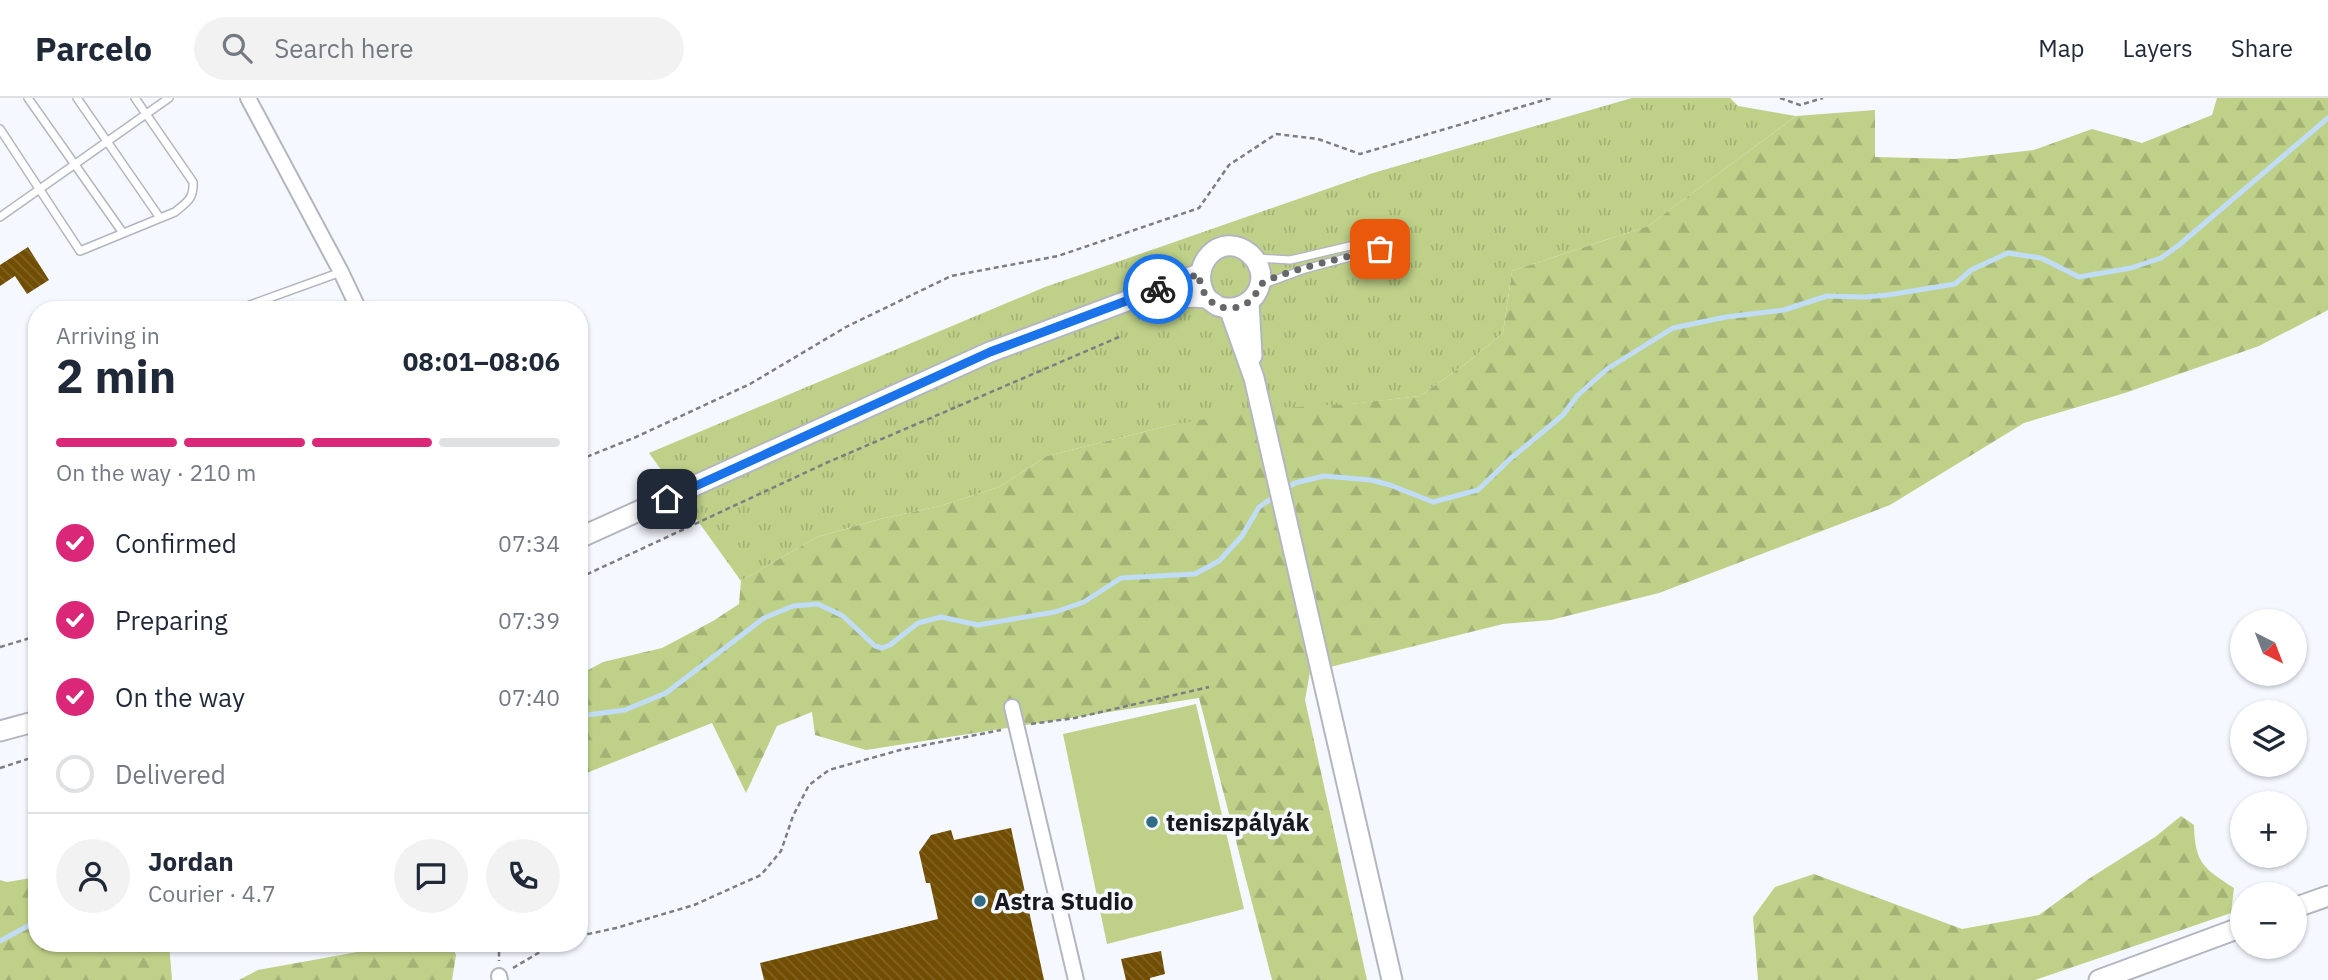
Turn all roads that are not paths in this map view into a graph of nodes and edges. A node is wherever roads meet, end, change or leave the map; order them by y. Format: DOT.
graph roads {
  1 [pos="28,98"];
  2 [pos="77,98"];
  3 [pos="135,98"];
  4 [pos="169,98"];
  5 [pos="248,98"];
  6 [pos="146,114"];
  7 [pos="0,129"];
  8 [pos="107,142"];
  9 [pos="75,165"];
  10 [pos="40,189"];
  11 [pos="0,206"];
  12 [pos="3,215"];
  13 [pos="160,218"];
  14 [pos="123,233"];
  15 [pos="1380,239"];
  16 [pos="1380,249"];
  17 [pos="1254,257"];
  18 [pos="341,272"];
  19 [pos="1199,274"];
  20 [pos="1260,285"];
  21 [pos="1207,298"];
  22 [pos="263,301"];
  23 [pos="355,301"];
  24 [pos="1249,302"];
  25 [pos="1123,303"];
  26 [pos="1228,309"];
  27 [pos="1254,378"];
  28 [pos="588,534"];
  29 [pos="1012,707"];
  30 [pos="28,724"];
  31 [pos="0,732"];
  32 [pos="2328,896"];
  33 [pos="2307,903"];
  34 [pos="2230,931"];
  35 [pos="1076,980"];
  36 [pos="1392,980"];
  37 [pos="2099,980"];
  1 -- 9 [label="lane"];
  2 -- 8 [label="lane"];
  3 -- 6 [label="lane"];
  4 -- 6 [label="lane"];
  5 -- 18 [label="street"];
  6 -- 8 [label="lane"];
  6 -- 13 [label="lane"];
  7 -- 10 [label="lane"];
  8 -- 9 [label="lane"];
  8 -- 13 [label="lane"];
  9 -- 10 [label="lane"];
  9 -- 14 [label="lane"];
  10 -- 12 [label="lane"];
  10 -- 14 [label="lane"];
  11 -- 12 [label="lane"];
  13 -- 14 [label="lane"];
  15 -- 17 [label="lane"];
  16 -- 20 [label="lane"];
  17 -- 19 [label="main road"];
  17 -- 20 [label="main road"];
  18 -- 22 [label="lane"];
  18 -- 23 [label="street"];
  19 -- 21 [label="main road"];
  19 -- 25 [label="main road"];
  20 -- 24 [label="main road"];
  21 -- 25 [label="main road"];
  21 -- 26 [label="main road"];
  24 -- 26 [label="main road"];
  24 -- 27 [label="main road"];
  25 -- 28 [label="main road"];
  26 -- 27 [label="main road"];
  27 -- 36 [label="main road"];
  29 -- 35 [label="street"];
  30 -- 31 [label="main road"];
  32 -- 33 [label="main road"];
  34 -- 37 [label="main road"];
}
